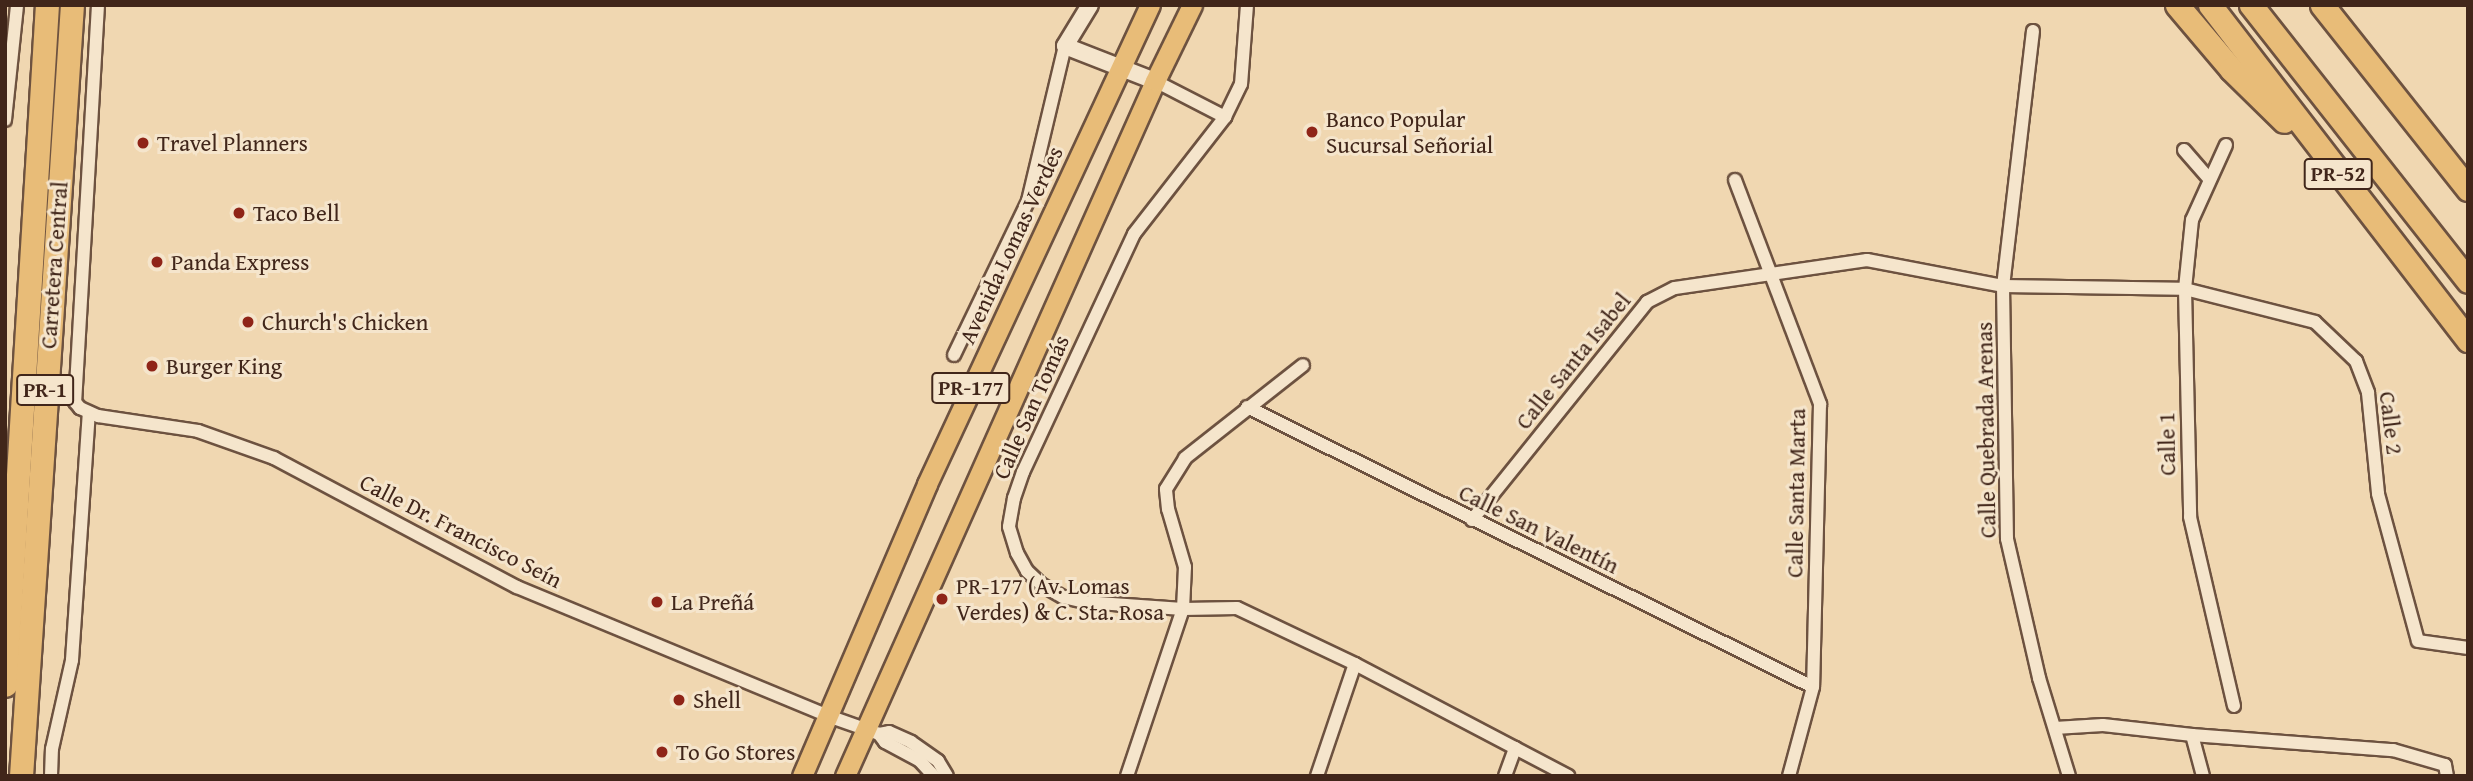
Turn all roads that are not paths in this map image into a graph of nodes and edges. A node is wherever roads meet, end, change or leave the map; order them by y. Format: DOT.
graph roads {
  1 [pos="17,5"];
  2 [pos="47,5"];
  3 [pos="72,5"];
  4 [pos="98,5"];
  5 [pos="1090,5"];
  6 [pos="1150,5"];
  7 [pos="1192,5"];
  8 [pos="1247,5"];
  9 [pos="2177,5"];
  10 [pos="2210,5"];
  11 [pos="2251,5"];
  12 [pos="2322,5"];
  13 [pos="2033,31"];
  14 [pos="1065,46"];
  15 [pos="1120,66"];
  16 [pos="1155,81"];
  17 [pos="1225,117"];
  18 [pos="5,120"];
  19 [pos="2226,145"];
  20 [pos="2184,150"];
  21 [pos="2340,177"];
  22 [pos="2208,178"];
  23 [pos="1735,180"];
  24 [pos="2468,189"];
  25 [pos="1768,274"];
  26 [pos="2468,281"];
  27 [pos="2003,286"];
  28 [pos="2185,289"];
  29 [pos="2468,341"];
  30 [pos="954,355"];
  31 [pos="1303,365"];
  32 [pos="1247,407"];
  33 [pos="89,413"];
  34 [pos="1472,520"];
  35 [pos="1183,609"];
  36 [pos="2468,648"];
  37 [pos="1355,664"];
  38 [pos="5,685"];
  39 [pos="1814,687"];
  40 [pos="2234,706"];
  41 [pos="828,716"];
  42 [pos="24,724"];
  43 [pos="2056,728"];
  44 [pos="872,732"];
  45 [pos="2192,735"];
  46 [pos="1515,748"];
  47 [pos="2446,770"];
  48 [pos="21,776"];
  49 [pos="33,776"];
  50 [pos="51,776"];
  51 [pos="802,776"];
  52 [pos="845,776"];
  53 [pos="934,776"];
  54 [pos="947,776"];
  55 [pos="1126,776"];
  56 [pos="1317,776"];
  57 [pos="1505,776"];
  58 [pos="1568,776"];
  59 [pos="1789,776"];
  60 [pos="2069,776"];
  61 [pos="2203,776"];
  1 -- 18 [label="street"];
  2 -- 38 [label="highway, Carretera Central / PR-1"];
  3 -- 42 [label="highway, Carretera Central / PR-1"];
  4 -- 33 [label="street, Calle Dr. Francisco Seín"];
  5 -- 14 [label="street"];
  6 -- 15 [label="main road, Avenida Lomas Verdes / PR-177"];
  7 -- 16 [label="main road, PR-177"];
  8 -- 17 [label="street, Calle San Tomás"];
  9 -- 21 [label="highway"];
  10 -- 21 [label="highway, PR-52"];
  11 -- 26 [label="highway"];
  12 -- 24 [label="highway"];
  13 -- 27 [label="street, Calle Quebrada Arenas"];
  14 -- 15 [label="street"];
  14 -- 30 [label="street"];
  15 -- 16 [label="street"];
  15 -- 41 [label="main road, Avenida Lomas Verdes / PR-177"];
  16 -- 17 [label="street"];
  16 -- 44 [label="main road, PR-177"];
  17 -- 35 [label="street, Calle San Tomás"];
  19 -- 22 [label="street, Calle 1"];
  20 -- 22 [label="street"];
  21 -- 29 [label="highway, PR-52"];
  22 -- 28 [label="street, Calle 1"];
  23 -- 25 [label="street, Calle Santa Marta"];
  25 -- 27 [label="street, Calle Santa Isabel"];
  25 -- 34 [label="street, Calle Santa Isabel"];
  25 -- 39 [label="street, Calle Santa Marta"];
  27 -- 28 [label="street, Calle 2"];
  27 -- 43 [label="street, Calle Quebrada Arenas"];
  28 -- 36 [label="street, Calle 2"];
  28 -- 40 [label="street, Calle 1"];
  31 -- 32 [label="street"];
  32 -- 34 [label="street, Calle San Valentín"];
  32 -- 35 [label="street"];
  33 -- 41 [label="street, Calle Dr. Francisco Seín"];
  33 -- 50 [label="street"];
  34 -- 39 [label="street, Calle San Valentín"];
  35 -- 37 [label="street, Calle San Tomás"];
  35 -- 55 [label="street"];
  37 -- 46 [label="street, Calle San Tomás"];
  37 -- 56 [label="street"];
  39 -- 59 [label="street, Calle Santa Marta"];
  41 -- 44 [label="street, Calle Dr. Francisco Seín"];
  41 -- 51 [label="main road, Avenida Lomas Verdes / PR-177"];
  42 -- 48 [label="highway, Carretera Central / PR-1"];
  42 -- 49 [label="highway"];
  43 -- 45 [label="street"];
  43 -- 60 [label="street, Calle Quebrada Arenas"];
  44 -- 52 [label="main road, PR-177"];
  44 -- 53 [label="street"];
  44 -- 54 [label="street"];
  45 -- 47 [label="street"];
  45 -- 61 [label="street"];
  46 -- 57 [label="street"];
  46 -- 58 [label="street, Calle San Tomás"];
}
